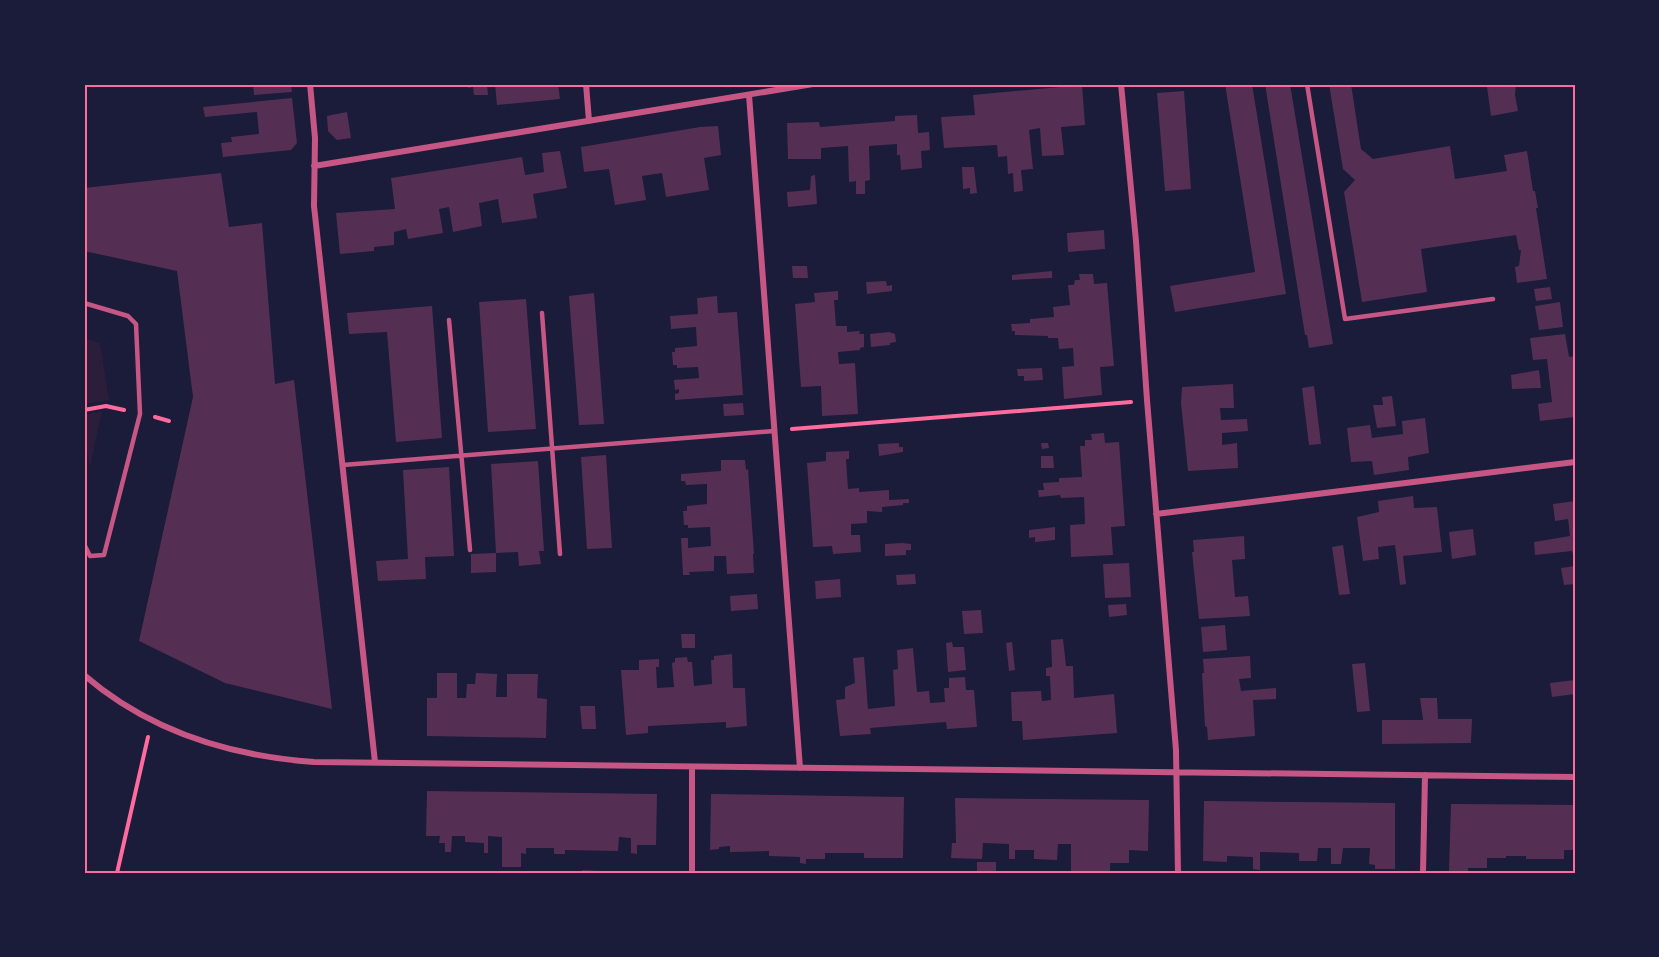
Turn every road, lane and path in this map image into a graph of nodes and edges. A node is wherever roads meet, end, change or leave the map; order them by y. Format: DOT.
graph roads {
  1 [pos="310,84"];
  2 [pos="586,84"];
  3 [pos="813,84"];
  4 [pos="1121,84"];
  5 [pos="1307,84"];
  6 [pos="749,94"];
  7 [pos="589,121"];
  8 [pos="314,166"];
  9 [pos="1493,299"];
  10 [pos="84,303"];
  11 [pos="542,313"];
  12 [pos="449,320"];
  13 [pos="1147,400"];
  14 [pos="774,431"];
  15 [pos="553,448"];
  16 [pos="461,455"];
  17 [pos="1575,462"];
  18 [pos="343,465"];
  19 [pos="1156,514"];
  20 [pos="84,544"];
  21 [pos="470,550"];
  22 [pos="560,554"];
  23 [pos="84,675"];
  24 [pos="152,721"];
  25 [pos="375,762"];
  26 [pos="692,767"];
  27 [pos="800,768"];
  28 [pos="1176,773"];
  29 [pos="1425,776"];
  30 [pos="1575,777"];
  31 [pos="117,873"];
  32 [pos="692,873"];
  33 [pos="1178,873"];
  34 [pos="1423,873"];
  1 -- 8 [label="street"];
  2 -- 7 [label="street"];
  3 -- 6 [label="street"];
  4 -- 13 [label="street"];
  5 -- 9 [label="lane"];
  6 -- 7 [label="street"];
  6 -- 14 [label="street"];
  7 -- 8 [label="street"];
  8 -- 18 [label="street"];
  10 -- 20 [label="lane"];
  11 -- 15 [label="lane"];
  12 -- 16 [label="lane"];
  13 -- 14 [label="path"];
  13 -- 19 [label="street"];
  14 -- 15 [label="lane"];
  14 -- 27 [label="street"];
  15 -- 16 [label="lane"];
  15 -- 22 [label="lane"];
  16 -- 18 [label="lane"];
  16 -- 21 [label="lane"];
  17 -- 19 [label="street"];
  18 -- 25 [label="street"];
  19 -- 28 [label="street"];
  23 -- 24 [label="street"];
  24 -- 25 [label="street"];
  24 -- 31 [label="path"];
  25 -- 26 [label="street"];
  26 -- 27 [label="street"];
  26 -- 32 [label="street"];
  27 -- 28 [label="street"];
  28 -- 29 [label="street"];
  28 -- 33 [label="street"];
  29 -- 30 [label="street"];
  29 -- 34 [label="street"];
}
